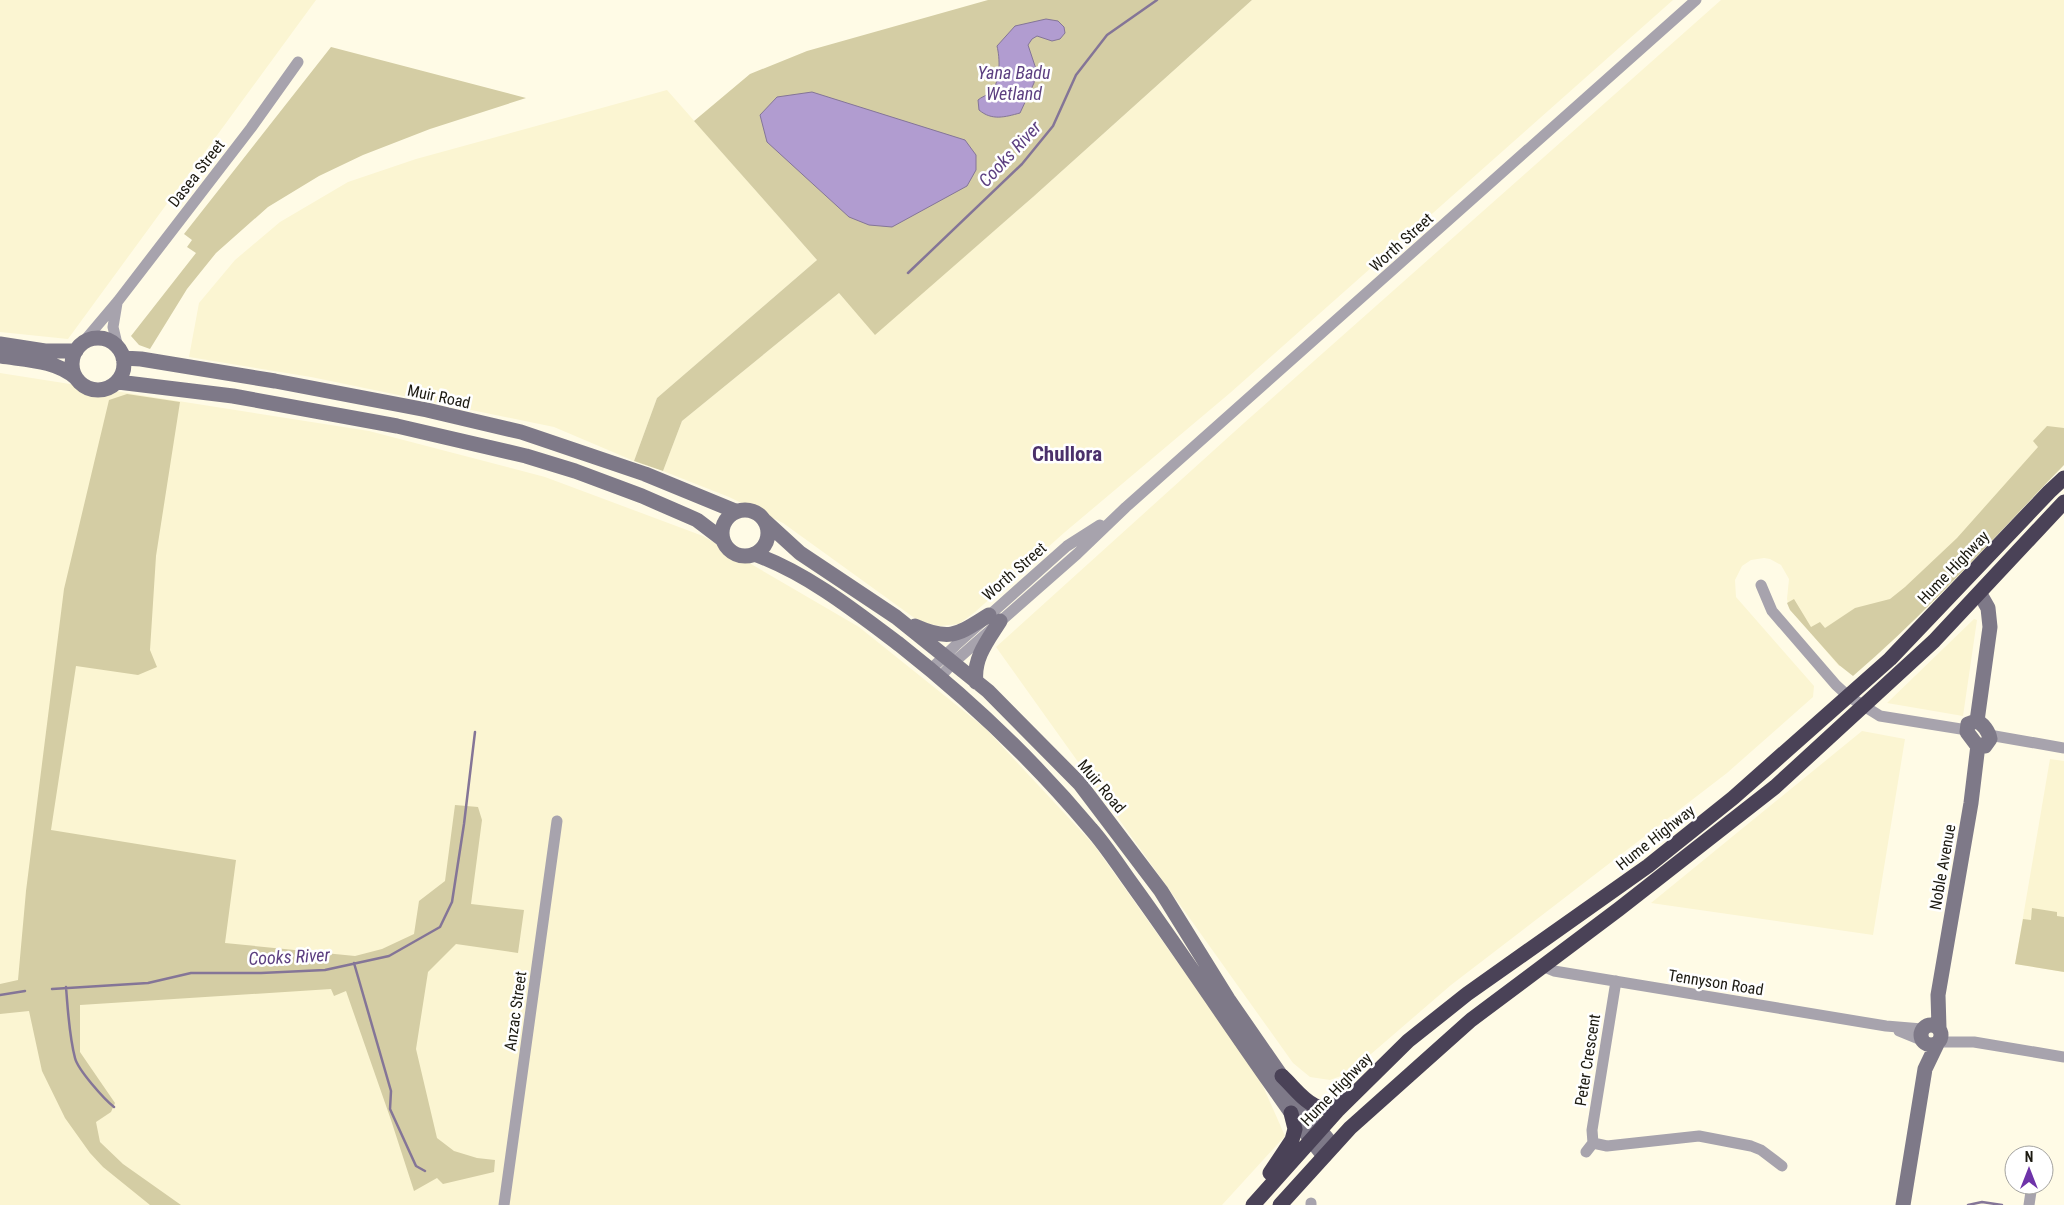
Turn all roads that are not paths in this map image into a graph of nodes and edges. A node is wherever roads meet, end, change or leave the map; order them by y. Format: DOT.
graph roads {
  1 [pos="1696,0"];
  2 [pos="298,62"];
  3 [pos="118,301"];
  4 [pos="0,344"];
  5 [pos="78,349"];
  6 [pos="121,353"];
  7 [pos="0,356"];
  8 [pos="76,378"];
  9 [pos="122,382"];
  10 [pos="2064,478"];
  11 [pos="2064,502"];
  12 [pos="735,511"];
  13 [pos="765,521"];
  14 [pos="722,539"];
  15 [pos="754,554"];
  16 [pos="1762,585"];
  17 [pos="1980,594"];
  18 [pos="896,617"];
  19 [pos="994,618"];
  20 [pos="948,659"];
  21 [pos="935,674"];
  22 [pos="976,682"];
  23 [pos="1848,696"];
  24 [pos="1863,706"];
  25 [pos="1972,726"];
  26 [pos="1984,740"];
  27 [pos="2064,748"];
  28 [pos="557,821"];
  29 [pos="1542,966"];
  30 [pos="1616,982"];
  31 [pos="1931,1035"];
  32 [pos="2064,1057"];
  33 [pos="1282,1076"];
  34 [pos="1362,1086"];
  35 [pos="1291,1113"];
  36 [pos="1315,1135"];
  37 [pos="1328,1151"];
  38 [pos="1782,1166"];
  39 [pos="504,1205"];
  40 [pos="1248,1205"];
  41 [pos="1254,1205"];
  42 [pos="1280,1205"];
  43 [pos="1903,1205"];
  1 -- 19 [label="street, Worth Street"];
  2 -- 3 [label="street, Dasea Street"];
  3 -- 5 [label="street, Dasea Street"];
  3 -- 6 [label="street, Dasea Street"];
  4 -- 5 [label="street"];
  5 -- 6 [label="street"];
  5 -- 8 [label="street"];
  6 -- 9 [label="street"];
  6 -- 12 [label="street, Muir Road"];
  7 -- 8 [label="street"];
  8 -- 9 [label="street"];
  9 -- 14 [label="street"];
  10 -- 23 [label="highway, Hume Highway"];
  11 -- 17 [label="highway"];
  12 -- 13 [label="street"];
  12 -- 14 [label="street"];
  13 -- 15 [label="street"];
  13 -- 18 [label="street, Muir Road"];
  14 -- 15 [label="street"];
  15 -- 21 [label="street, Muir Road"];
  16 -- 23 [label="street"];
  17 -- 24 [label="highway"];
  17 -- 25 [label="street"];
  18 -- 19 [label="street"];
  18 -- 20 [label="street, Muir Road"];
  19 -- 20 [label="street, Worth Street"];
  19 -- 22 [label="street"];
  20 -- 21 [label="street, Worth Street"];
  20 -- 22 [label="street, Muir Road"];
  21 -- 35 [label="street, Muir Road"];
  22 -- 33 [label="street, Muir Road"];
  23 -- 24 [label="street"];
  23 -- 34 [label="highway, Hume Highway"];
  24 -- 25 [label="street"];
  24 -- 29 [label="highway"];
  25 -- 26 [label="street"];
  26 -- 27 [label="street"];
  26 -- 31 [label="street, Noble Avenue"];
  28 -- 39 [label="street, Anzac Street"];
  29 -- 30 [label="street, Tennyson Road"];
  29 -- 37 [label="highway"];
  30 -- 31 [label="street, Tennyson Road"];
  30 -- 38 [label="street, Peter Crescent"];
  31 -- 32 [label="street, Tennyson Road"];
  31 -- 43 [label="street, Noble Avenue"];
  33 -- 34 [label="highway"];
  33 -- 36 [label="street, Muir Road"];
  34 -- 36 [label="highway, Hume Highway"];
  35 -- 36 [label="street, Muir Road"];
  35 -- 40 [label="highway"];
  36 -- 37 [label="street, Muir Road"];
  36 -- 41 [label="highway, Hume Highway"];
  37 -- 42 [label="highway"];
}
